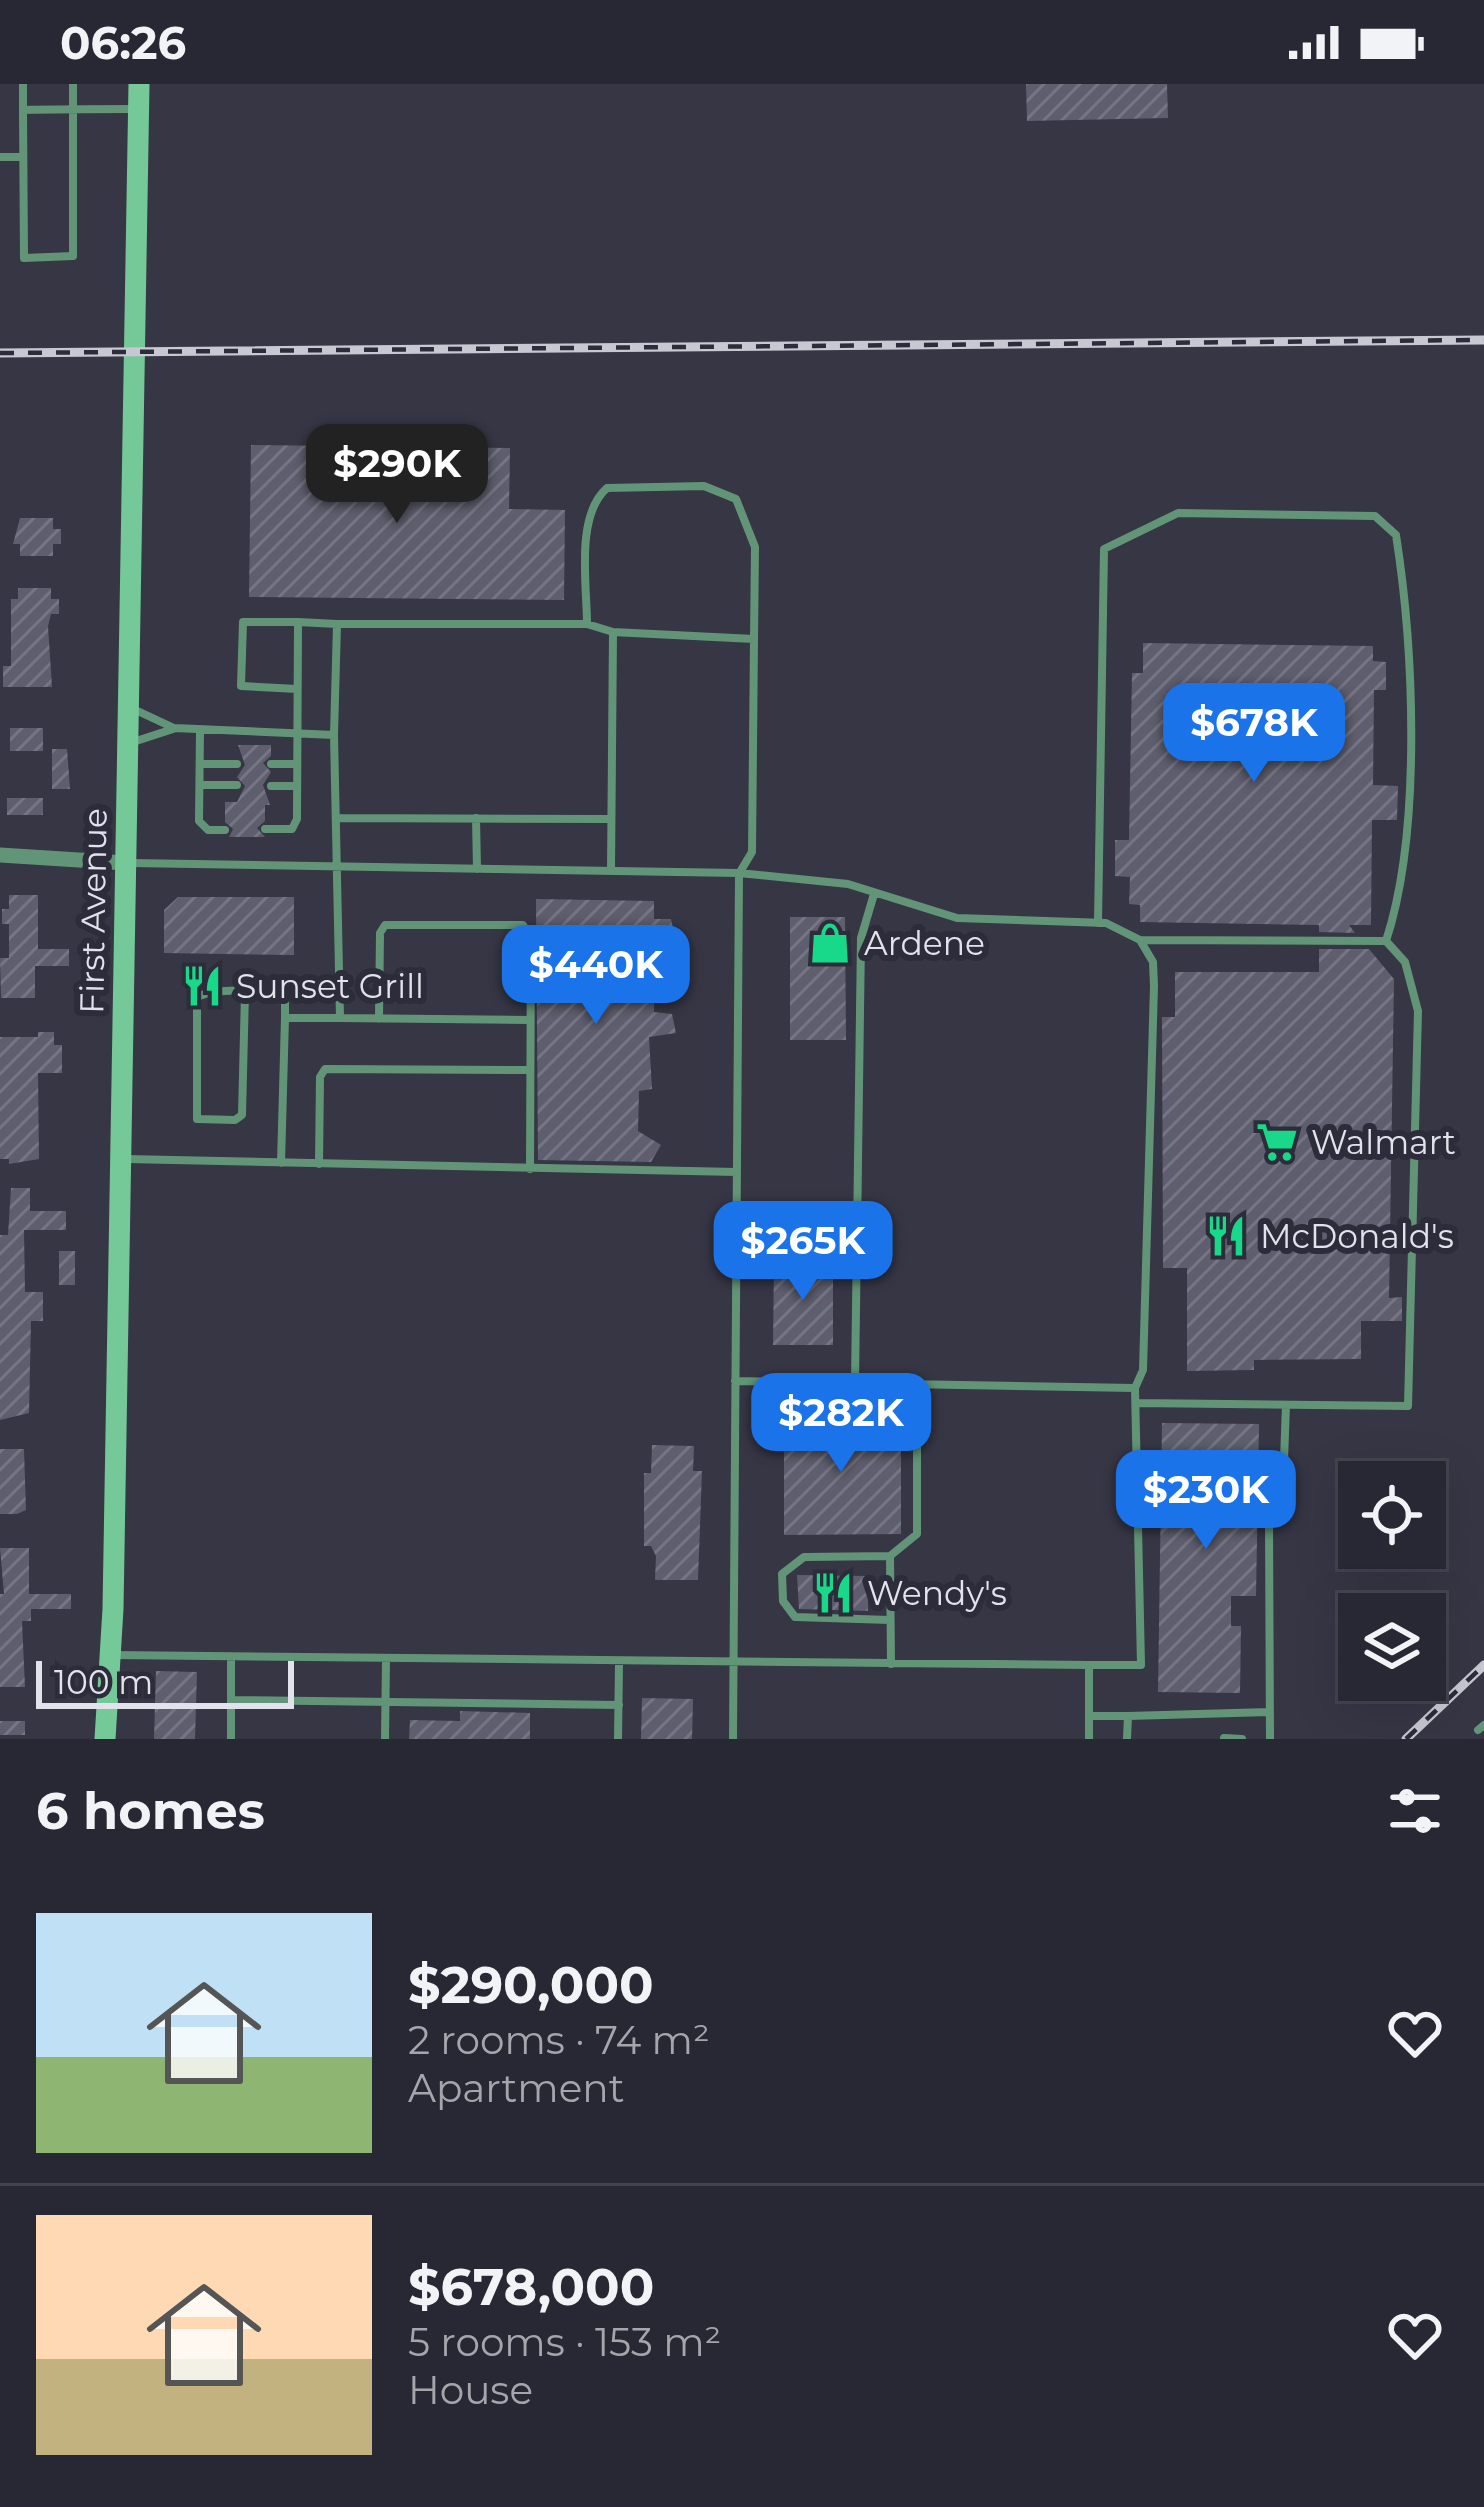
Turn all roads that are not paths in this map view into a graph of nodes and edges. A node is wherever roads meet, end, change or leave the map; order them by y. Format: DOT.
graph roads {
  1 [pos="23,84"];
  2 [pos="73,84"];
  3 [pos="140,84"];
  4 [pos="73,109"];
  5 [pos="139,109"];
  6 [pos="23,110"];
  7 [pos="0,157"];
  8 [pos="23,158"];
  9 [pos="298,622"];
  10 [pos="337,623"];
  11 [pos="586,624"];
  12 [pos="613,632"];
  13 [pos="754,639"];
  14 [pos="297,688"];
  15 [pos="129,707"];
  16 [pos="174,728"];
  17 [pos="200,730"];
  18 [pos="296,734"];
  19 [pos="334,735"];
  20 [pos="129,743"];
  21 [pos="200,764"];
  22 [pos="238,764"];
  23 [pos="271,764"];
  24 [pos="296,764"];
  25 [pos="200,785"];
  26 [pos="238,785"];
  27 [pos="271,786"];
  28 [pos="297,786"];
  29 [pos="336,818"];
  30 [pos="476,818"];
  31 [pos="610,819"];
  32 [pos="225,830"];
  33 [pos="265,830"];
  34 [pos="0,855"];
  35 [pos="126,863"];
  36 [pos="337,866"];
  37 [pos="477,869"];
  38 [pos="611,871"];
  39 [pos="739,873"];
  40 [pos="874,894"];
  41 [pos="1098,922"];
  42 [pos="1140,940"];
  43 [pos="1386,941"];
  44 [pos="245,993"];
  45 [pos="285,1018"];
  46 [pos="340,1018"];
  47 [pos="379,1019"];
  48 [pos="530,1020"];
  49 [pos="530,1070"];
  50 [pos="122,1159"];
  51 [pos="281,1163"];
  52 [pos="319,1164"];
  53 [pos="530,1169"];
  54 [pos="737,1172"];
  55 [pos="735,1381"];
  56 [pos="855,1383"];
  57 [pos="917,1384"];
  58 [pos="1136,1388"];
  59 [pos="1137,1403"];
  60 [pos="1286,1405"];
  61 [pos="890,1556"];
  62 [pos="890,1620"];
  63 [pos="110,1654"];
  64 [pos="231,1657"];
  65 [pos="386,1659"];
  66 [pos="619,1662"];
  67 [pos="733,1664"];
  68 [pos="891,1664"];
  69 [pos="1089,1665"];
  70 [pos="231,1700"];
  71 [pos="386,1702"];
  72 [pos="619,1705"];
  73 [pos="1269,1712"];
  74 [pos="1089,1716"];
  75 [pos="1128,1716"];
  76 [pos="1225,1738"];
  77 [pos="105,1739"];
  78 [pos="231,1739"];
  79 [pos="385,1739"];
  80 [pos="619,1739"];
  81 [pos="733,1739"];
  82 [pos="1089,1739"];
  83 [pos="1127,1739"];
  84 [pos="1242,1739"];
  85 [pos="1270,1739"];
  1 -- 6 [label="lane"];
  2 -- 4 [label="lane"];
  3 -- 5 [label="main road, First Avenue"];
  4 -- 5 [label="lane"];
  4 -- 6 [label="lane"];
  4 -- 8 [label="lane"];
  5 -- 15 [label="main road, First Avenue"];
  6 -- 8 [label="lane"];
  7 -- 8 [label="lane"];
  9 -- 10 [label="lane"];
  9 -- 14 [label="lane"];
  9 -- 14 [label="lane"];
  10 -- 11 [label="lane"];
  10 -- 19 [label="lane"];
  11 -- 12 [label="lane"];
  11 -- 13 [label="lane"];
  12 -- 13 [label="lane"];
  12 -- 31 [label="lane"];
  13 -- 39 [label="lane"];
  14 -- 18 [label="lane"];
  15 -- 16 [label="lane"];
  15 -- 20 [label="main road, First Avenue"];
  16 -- 17 [label="lane"];
  16 -- 20 [label="lane"];
  17 -- 18 [label="lane"];
  17 -- 21 [label="lane"];
  18 -- 19 [label="lane"];
  18 -- 24 [label="lane"];
  19 -- 29 [label="lane"];
  20 -- 35 [label="main road, First Avenue"];
  21 -- 22 [label="lane"];
  21 -- 25 [label="lane"];
  23 -- 24 [label="lane"];
  24 -- 28 [label="lane"];
  25 -- 26 [label="lane"];
  25 -- 32 [label="lane"];
  27 -- 28 [label="lane"];
  28 -- 33 [label="lane"];
  29 -- 30 [label="lane"];
  29 -- 36 [label="lane"];
  30 -- 31 [label="lane"];
  30 -- 37 [label="lane"];
  31 -- 38 [label="lane"];
  34 -- 35 [label="street"];
  35 -- 36 [label="lane"];
  35 -- 50 [label="main road, First Avenue"];
  36 -- 37 [label="lane"];
  36 -- 46 [label="lane"];
  37 -- 38 [label="lane"];
  38 -- 39 [label="lane"];
  39 -- 40 [label="lane"];
  39 -- 54 [label="lane"];
  40 -- 41 [label="lane"];
  40 -- 56 [label="lane"];
  41 -- 42 [label="lane"];
  41 -- 43 [label="lane"];
  42 -- 43 [label="lane"];
  42 -- 58 [label="lane"];
  43 -- 60 [label="lane"];
  44 -- 44 [label="lane"];
  44 -- 45 [label="lane"];
  45 -- 46 [label="lane"];
  45 -- 51 [label="lane"];
  46 -- 47 [label="lane"];
  47 -- 48 [label="lane"];
  47 -- 48 [label="lane"];
  48 -- 49 [label="lane"];
  49 -- 52 [label="lane"];
  49 -- 53 [label="lane"];
  50 -- 51 [label="lane"];
  50 -- 63 [label="main road, First Avenue"];
  51 -- 52 [label="lane"];
  52 -- 53 [label="lane"];
  53 -- 54 [label="lane"];
  54 -- 55 [label="lane"];
  55 -- 56 [label="lane"];
  55 -- 67 [label="lane"];
  56 -- 57 [label="lane"];
  57 -- 58 [label="lane"];
  57 -- 61 [label="lane"];
  58 -- 59 [label="lane"];
  59 -- 60 [label="lane"];
  59 -- 69 [label="lane"];
  60 -- 73 [label="lane"];
  61 -- 62 [label="lane"];
  61 -- 62 [label="lane"];
  62 -- 68 [label="lane"];
  63 -- 64 [label="lane"];
  63 -- 77 [label="main road, First Avenue"];
  64 -- 65 [label="lane"];
  64 -- 70 [label="lane"];
  65 -- 66 [label="lane"];
  65 -- 71 [label="lane"];
  66 -- 67 [label="lane"];
  66 -- 72 [label="lane"];
  67 -- 68 [label="lane"];
  67 -- 81 [label="lane"];
  68 -- 69 [label="lane"];
  69 -- 74 [label="lane"];
  70 -- 71 [label="lane"];
  70 -- 78 [label="lane"];
  71 -- 72 [label="lane"];
  71 -- 79 [label="lane"];
  72 -- 80 [label="lane"];
  73 -- 75 [label="lane"];
  73 -- 85 [label="lane"];
  74 -- 75 [label="lane"];
  74 -- 82 [label="lane"];
  75 -- 83 [label="lane"];
  76 -- 84 [label="lane"];
}
